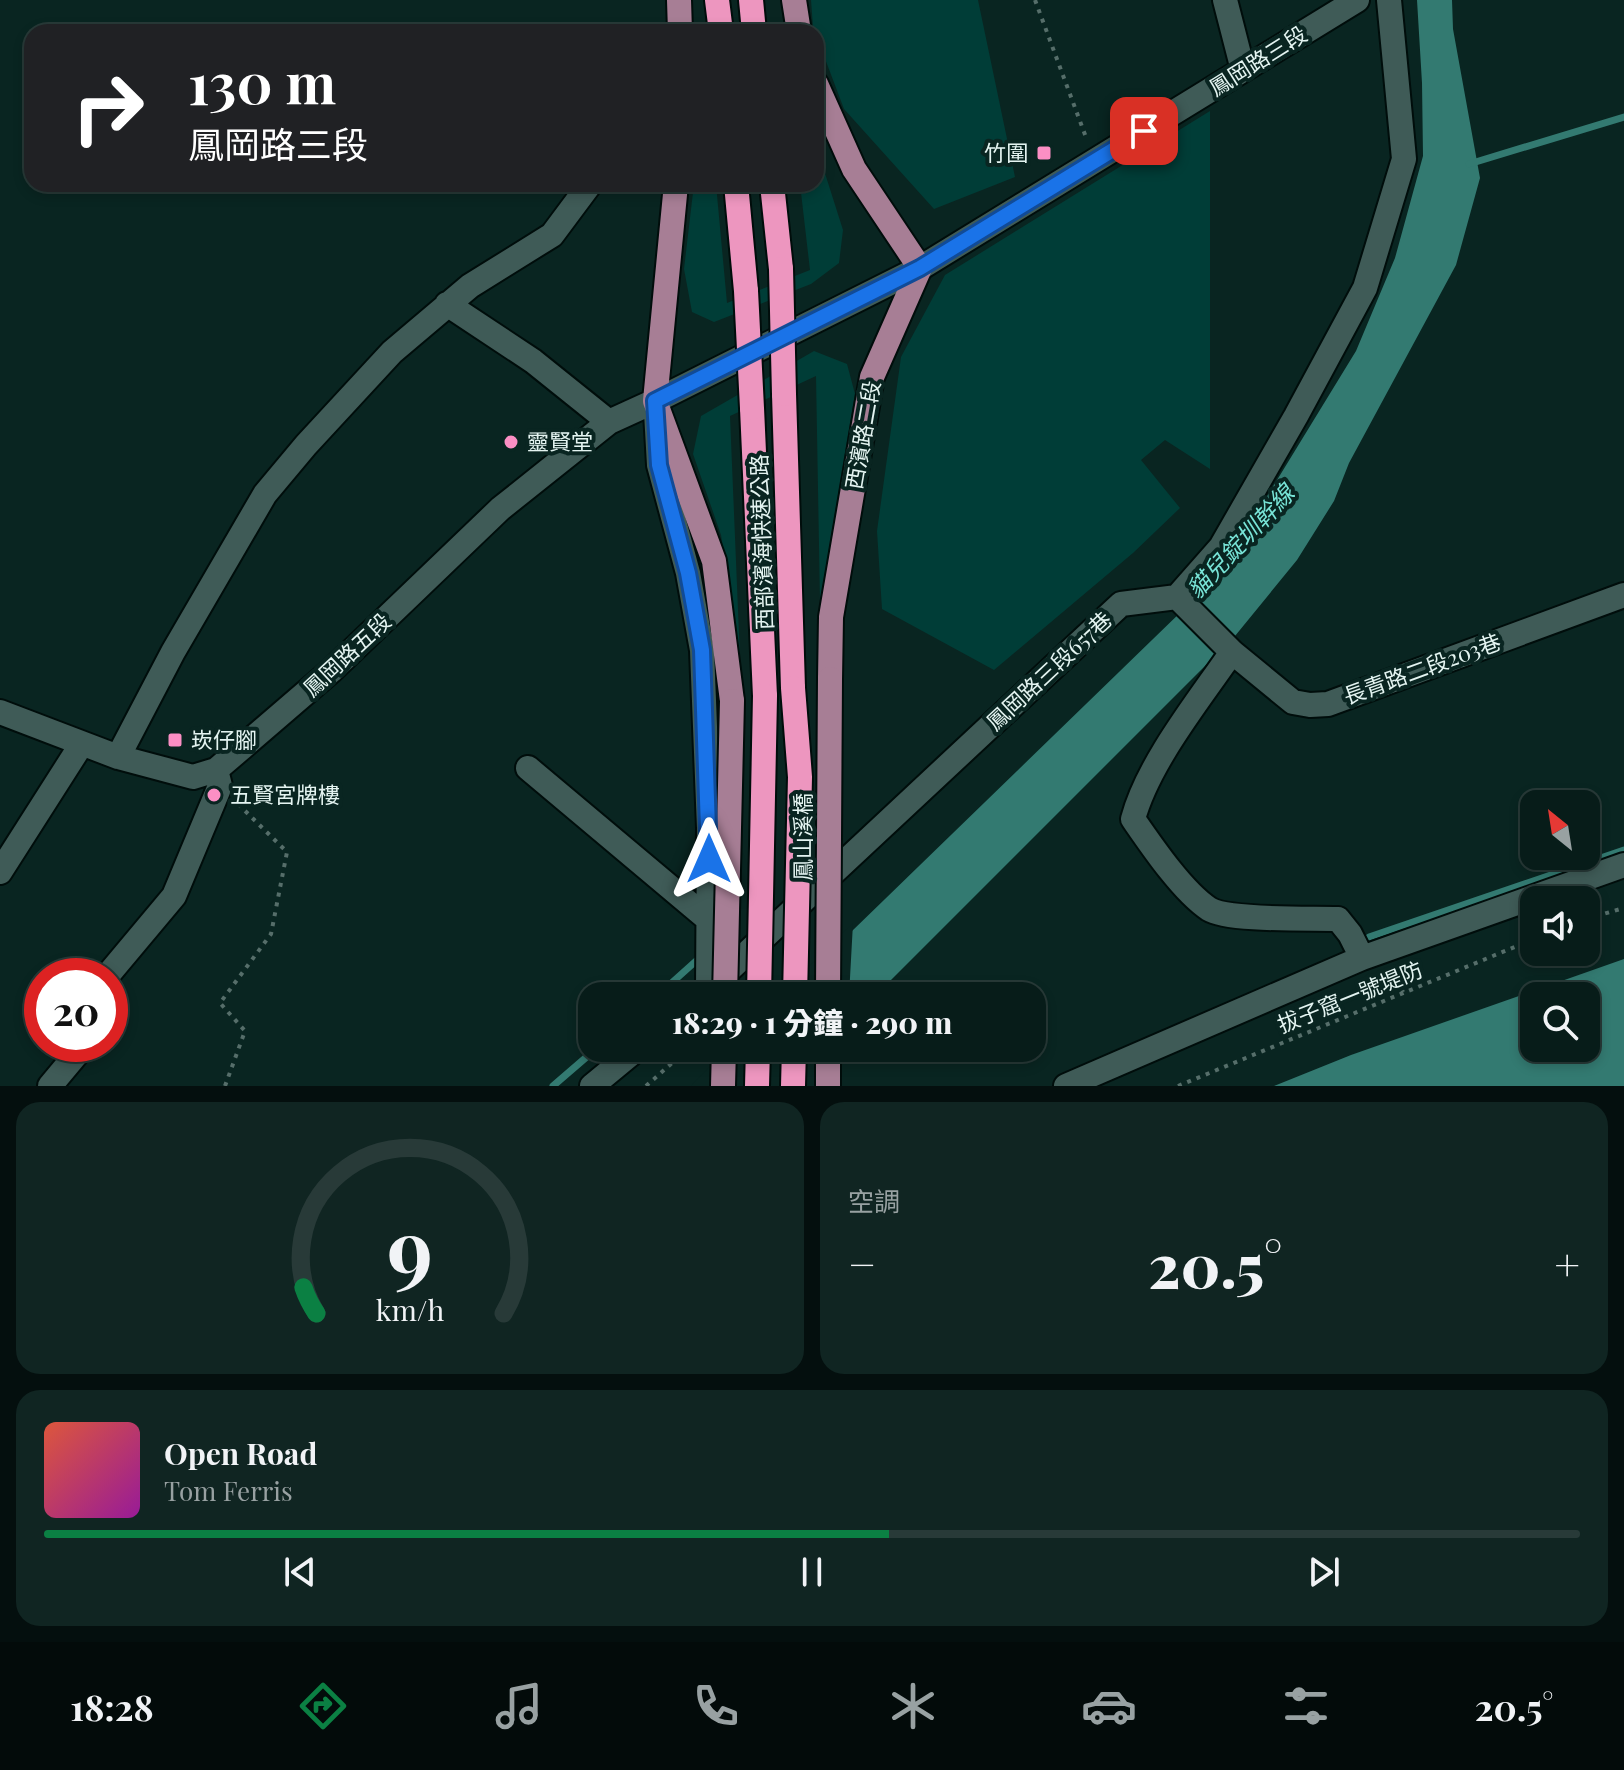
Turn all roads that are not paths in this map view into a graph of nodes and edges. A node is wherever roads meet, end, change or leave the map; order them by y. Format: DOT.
graph roads {
  1 [pos="679,0"];
  2 [pos="717,0"];
  3 [pos="751,0"];
  4 [pos="794,0"];
  5 [pos="1225,0"];
  6 [pos="1357,0"];
  7 [pos="1389,0"];
  8 [pos="680,24"];
  9 [pos="720,24"];
  10 [pos="753,24"];
  11 [pos="798,24"];
  12 [pos="1243,70"];
  13 [pos="824,102"];
  14 [pos="584,192"];
  15 [pos="675,192"];
  16 [pos="737,192"];
  17 [pos="773,192"];
  18 [pos="920,268"];
  19 [pos="447,304"];
  20 [pos="655,401"];
  21 [pos="609,422"];
  22 [pos="1624,595"];
  23 [pos="1177,597"];
  24 [pos="1232,652"];
  25 [pos="830,679"];
  26 [pos="793,688"];
  27 [pos="765,696"];
  28 [pos="0,712"];
  29 [pos="81,745"];
  30 [pos="118,757"];
  31 [pos="528,768"];
  32 [pos="218,778"];
  33 [pos="1624,865"];
  34 [pos="0,872"];
  35 [pos="709,920"];
  36 [pos="122,958"];
  37 [pos="1362,958"];
  38 [pos="711,982"];
  39 [pos="712,982"];
  40 [pos="724,982"];
  41 [pos="759,982"];
  42 [pos="795,982"];
  43 [pos="828,982"];
  44 [pos="72,1062"];
  45 [pos="621,1062"];
  46 [pos="724,1062"];
  47 [pos="758,1062"];
  48 [pos="794,1062"];
  49 [pos="828,1062"];
  50 [pos="50,1086"];
  51 [pos="592,1086"];
  52 [pos="723,1086"];
  53 [pos="757,1086"];
  54 [pos="793,1086"];
  55 [pos="828,1086"];
  56 [pos="1066,1086"];
  1 -- 8 [label="main road"];
  2 -- 9 [label="highway"];
  3 -- 10 [label="highway"];
  4 -- 11 [label="main road"];
  5 -- 12 [label="street"];
  6 -- 12 [label="street, 鳳岡路三段"];
  7 -- 23 [label="street"];
  12 -- 18 [label="street, 鳳岡路三段"];
  13 -- 18 [label="main road"];
  14 -- 19 [label="street"];
  15 -- 20 [label="main road"];
  16 -- 27 [label="highway, 西部濱海快速公路, bridge"];
  17 -- 26 [label="highway, 西部濱海快速公路, bridge"];
  18 -- 20 [label="street, 鳳岡路三段"];
  18 -- 25 [label="main road, 西濱路二段"];
  19 -- 21 [label="street"];
  19 -- 30 [label="street"];
  20 -- 21 [label="street, 鳳岡路五段"];
  20 -- 35 [label="street"];
  20 -- 39 [label="main road, bridge"];
  21 -- 32 [label="street, 鳳岡路五段"];
  22 -- 24 [label="street, 長青路二段203巷"];
  23 -- 24 [label="street, 長青路二段203巷"];
  23 -- 40 [label="street, 鳳岡路三段657巷"];
  24 -- 37 [label="street"];
  25 -- 43 [label="main road, 鳳山溪橋, bridge"];
  26 -- 42 [label="highway, 鳳山溪橋, bridge"];
  27 -- 41 [label="highway, 鳳山溪橋, bridge"];
  28 -- 29 [label="street"];
  29 -- 30 [label="street"];
  29 -- 34 [label="street"];
  30 -- 32 [label="street"];
  31 -- 35 [label="street"];
  32 -- 36 [label="street"];
  33 -- 37 [label="street"];
  35 -- 38 [label="street"];
  37 -- 56 [label="street"];
  44 -- 50 [label="street"];
  45 -- 51 [label="street"];
  46 -- 52 [label="main road"];
  47 -- 53 [label="highway"];
  48 -- 54 [label="highway"];
  49 -- 55 [label="main road"];
}
